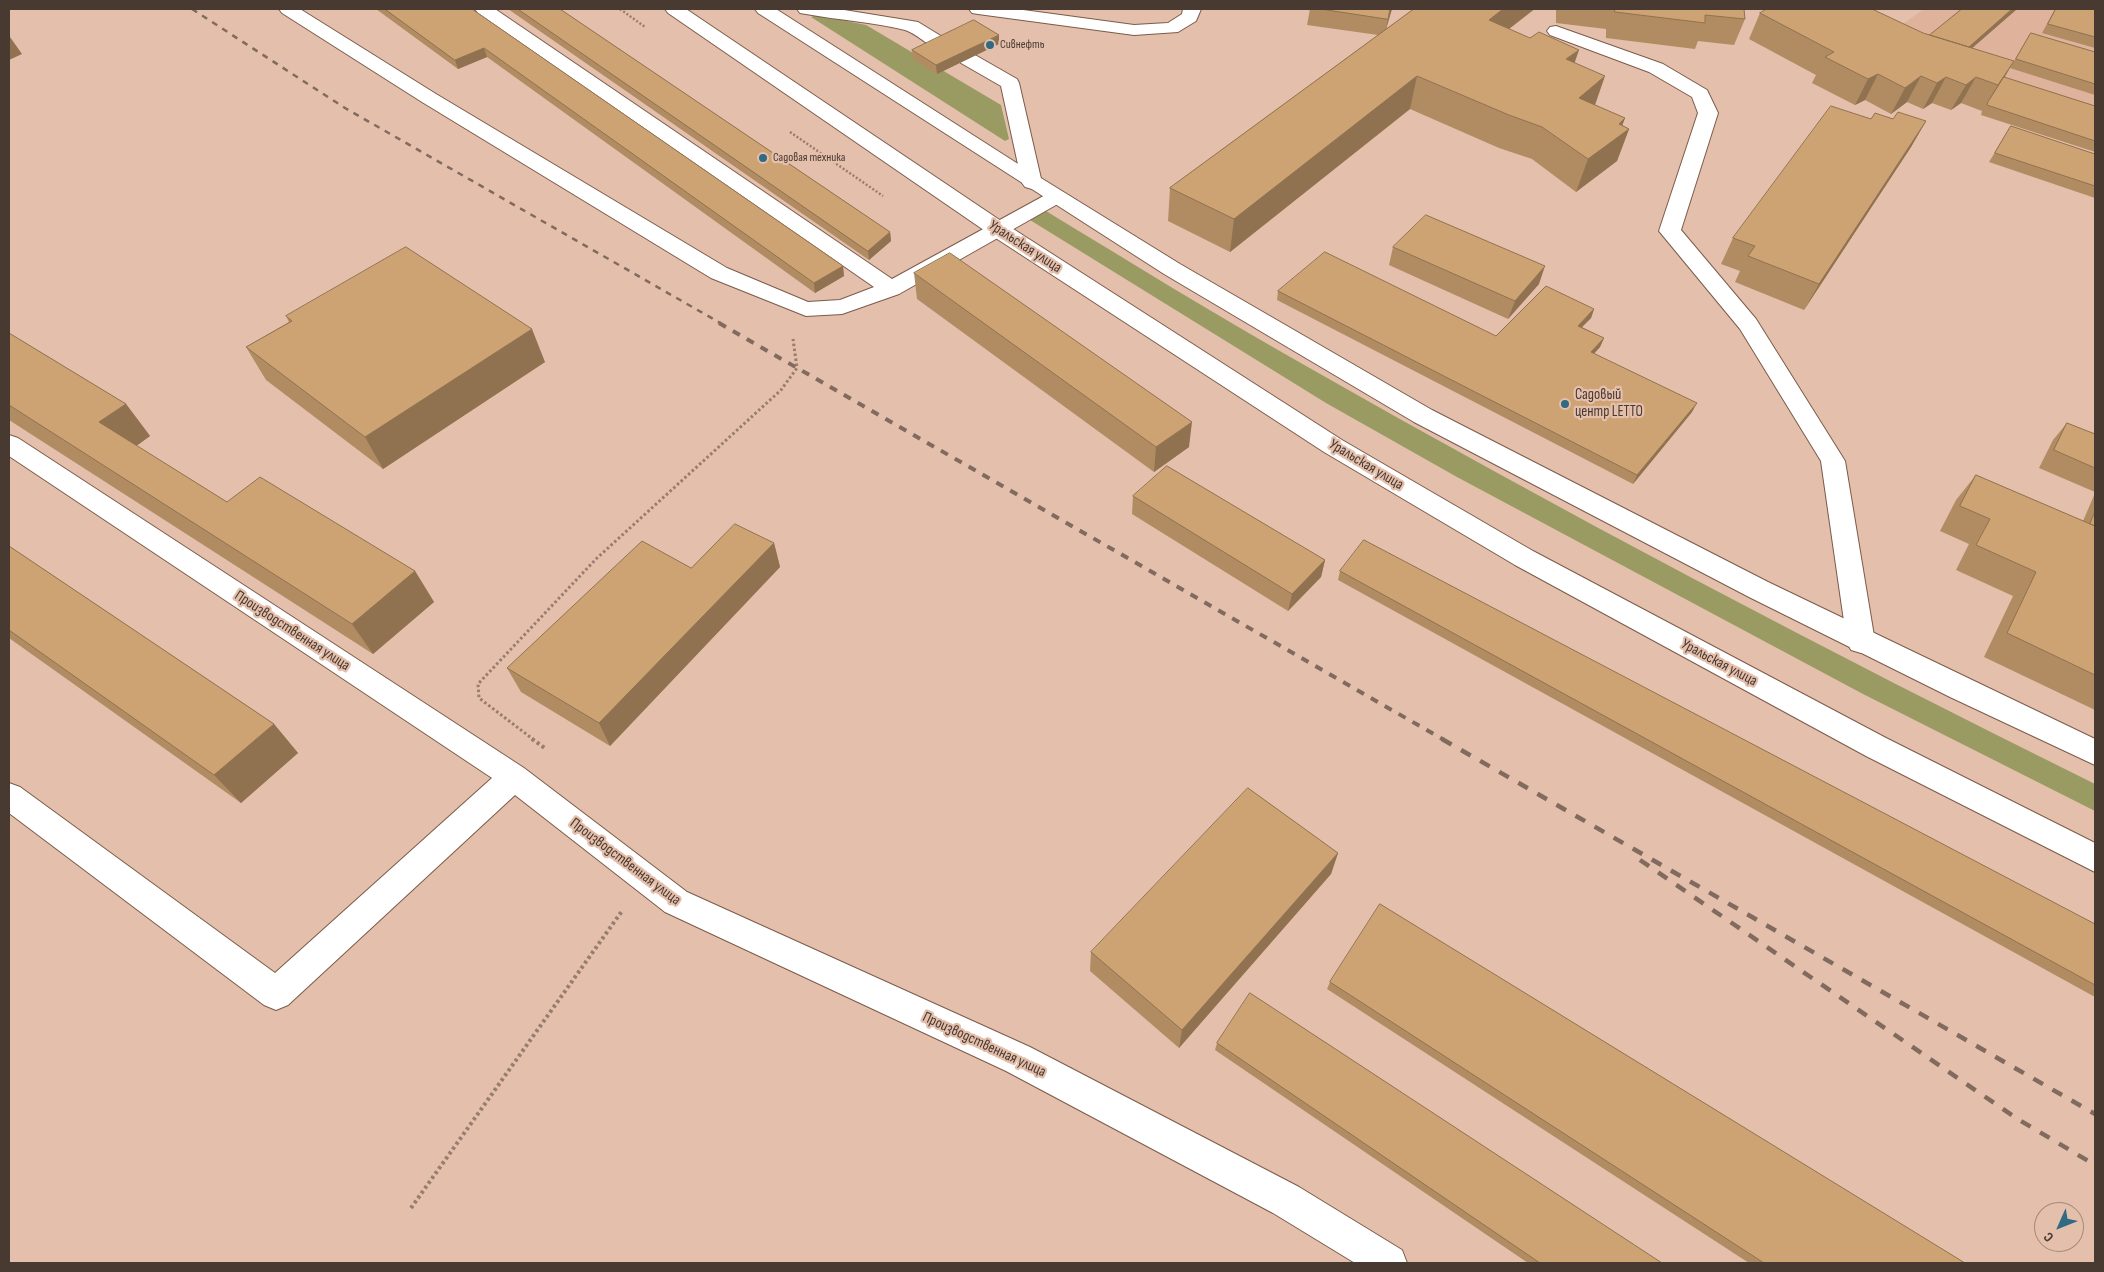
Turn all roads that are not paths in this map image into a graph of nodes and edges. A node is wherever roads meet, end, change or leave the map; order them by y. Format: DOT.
graph roads {
  1 [pos="288,9"];
  2 [pos="484,9"];
  3 [pos="674,9"];
  4 [pos="764,9"];
  5 [pos="806,9"];
  6 [pos="978,9"];
  7 [pos="1192,9"];
  8 [pos="1556,31"];
  9 [pos="943,45"];
  10 [pos="968,59"];
  11 [pos="1032,182"];
  12 [pos="1056,196"];
  13 [pos="999,230"];
  14 [pos="891,289"];
  15 [pos="9,444"];
  16 [pos="1861,642"];
  17 [pos="2095,753"];
  18 [pos="514,777"];
  19 [pos="9,796"];
  20 [pos="2095,858"];
  21 [pos="1389,1263"];
  1 -- 14 [label="main road"];
  2 -- 14 [label="main road"];
  3 -- 13 [label="main road, Уральская улица"];
  4 -- 11 [label="main road"];
  5 -- 9 [label="main road"];
  6 -- 7 [label="main road"];
  8 -- 16 [label="main road"];
  10 -- 11 [label="main road"];
  11 -- 12 [label="main road"];
  12 -- 13 [label="main road"];
  12 -- 16 [label="main road"];
  13 -- 14 [label="main road"];
  13 -- 20 [label="main road, Уральская улица"];
  15 -- 18 [label="main road, Производственная улица"];
  16 -- 17 [label="main road"];
  18 -- 19 [label="main road"];
  18 -- 21 [label="main road, Производственная улица"];
}
